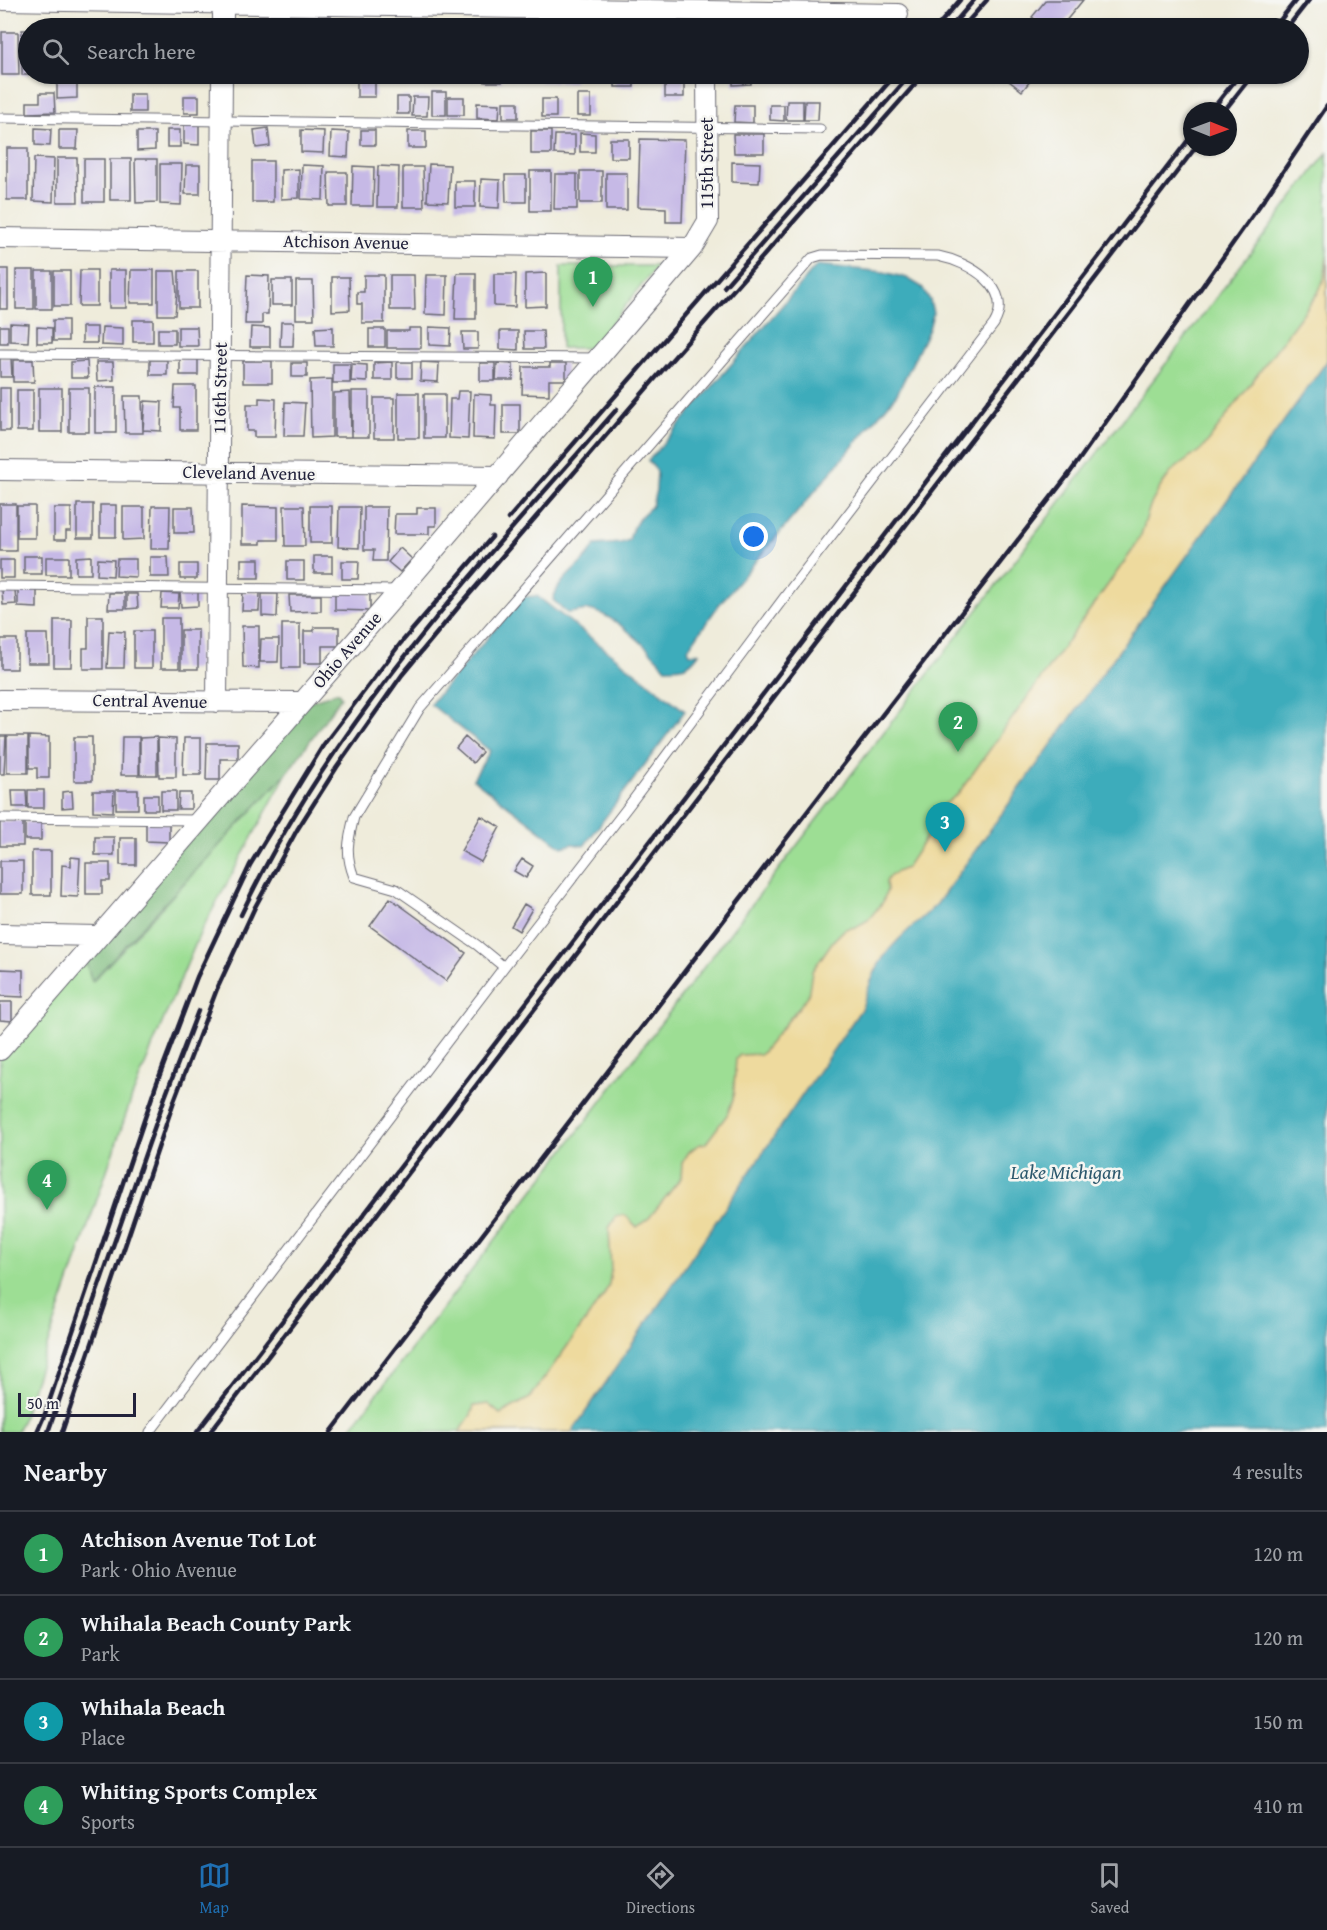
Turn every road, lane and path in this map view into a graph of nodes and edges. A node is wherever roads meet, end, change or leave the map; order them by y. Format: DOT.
graph roads {
  1 [pos="0,0"];
  2 [pos="223,1"];
  3 [pos="706,13"];
  4 [pos="898,14"];
  5 [pos="223,18"];
  6 [pos="222,84"];
  7 [pos="707,84"];
  8 [pos="0,118"];
  9 [pos="222,121"];
  10 [pos="707,127"];
  11 [pos="820,129"];
  12 [pos="0,238"];
  13 [pos="221,241"];
  14 [pos="692,248"];
  15 [pos="0,354"];
  16 [pos="220,356"];
  17 [pos="598,357"];
  18 [pos="0,470"];
  19 [pos="219,472"];
  20 [pos="498,476"];
  21 [pos="0,586"];
  22 [pos="219,587"];
  23 [pos="400,590"];
  24 [pos="0,700"];
  25 [pos="217,702"];
  26 [pos="301,702"];
  27 [pos="0,818"];
  28 [pos="199,820"];
  29 [pos="0,934"];
  30 [pos="98,936"];
  31 [pos="504,967"];
  32 [pos="0,1050"];
  33 [pos="150,1432"];
  1 -- 2 [label="street"];
  2 -- 3 [label="street"];
  2 -- 5 [label="street"];
  3 -- 4 [label="street"];
  6 -- 9 [label="street, 116th Street"];
  7 -- 10 [label="street, 115th Street"];
  8 -- 9 [label="lane"];
  9 -- 10 [label="lane"];
  9 -- 13 [label="street, 116th Street"];
  10 -- 11 [label="lane"];
  10 -- 14 [label="street, 115th Street"];
  12 -- 13 [label="street, Atchison Avenue"];
  13 -- 14 [label="street, Atchison Avenue"];
  13 -- 16 [label="street, 116th Street"];
  14 -- 17 [label="street, Ohio Avenue"];
  15 -- 16 [label="lane"];
  16 -- 17 [label="lane"];
  16 -- 19 [label="street, 116th Street"];
  17 -- 20 [label="street, Ohio Avenue"];
  18 -- 19 [label="street, Cleveland Avenue"];
  19 -- 20 [label="street, Cleveland Avenue"];
  19 -- 22 [label="street, 116th Street"];
  20 -- 23 [label="street, Ohio Avenue"];
  21 -- 22 [label="lane"];
  22 -- 23 [label="lane"];
  22 -- 25 [label="street, 116th Street"];
  23 -- 26 [label="street, Ohio Avenue"];
  24 -- 25 [label="street, Central Avenue"];
  25 -- 26 [label="street, Central Avenue"];
  26 -- 28 [label="street, Ohio Avenue"];
  27 -- 28 [label="lane"];
  28 -- 30 [label="street, Ohio Avenue"];
  29 -- 30 [label="street"];
  30 -- 32 [label="street, Ohio Avenue"];
  31 -- 31 [label="lane"];
  31 -- 33 [label="lane"];
}
